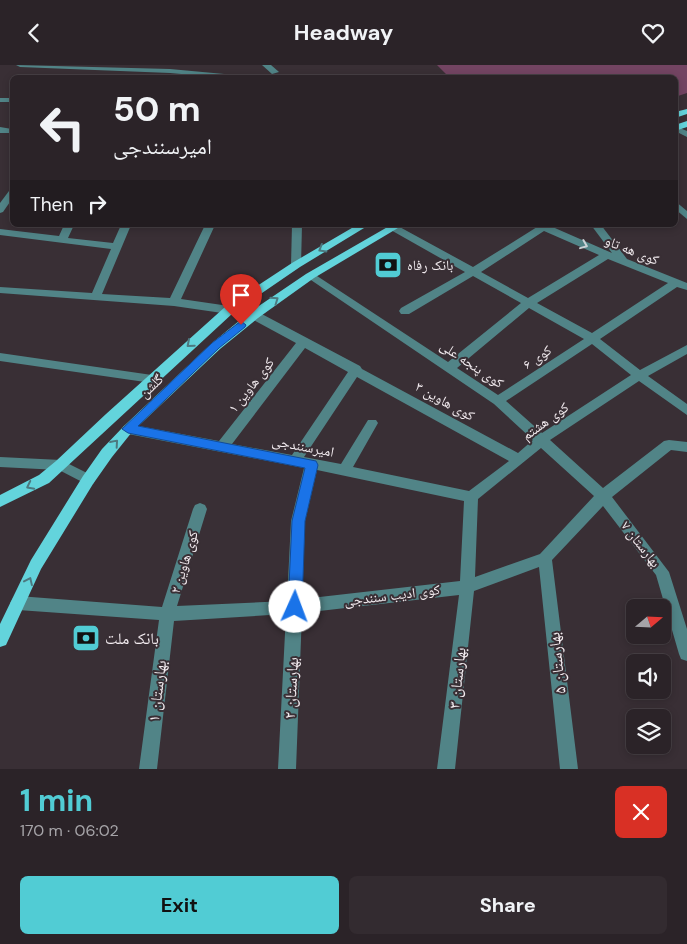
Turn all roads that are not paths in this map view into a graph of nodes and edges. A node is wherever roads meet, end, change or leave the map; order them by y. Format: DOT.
graph roads {
  1 [pos="20,65"];
  2 [pos="266,65"];
  3 [pos="167,68"];
  4 [pos="275,72"];
  5 [pos="220,75"];
  6 [pos="10,196"];
  7 [pos="678,207"];
  8 [pos="0,210"];
  9 [pos="687,217"];
  10 [pos="69,227"];
  11 [pos="125,227"];
  12 [pos="209,227"];
  13 [pos="297,227"];
  14 [pos="361,227"];
  15 [pos="393,227"];
  16 [pos="397,227"];
  17 [pos="540,227"];
  18 [pos="544,227"];
  19 [pos="598,227"];
  20 [pos="0,232"];
  21 [pos="62,240"];
  22 [pos="117,247"];
  23 [pos="607,255"];
  24 [pos="624,262"];
  25 [pos="296,265"];
  26 [pos="473,272"];
  27 [pos="310,275"];
  28 [pos="676,283"];
  29 [pos="687,287"];
  30 [pos="0,290"];
  31 [pos="96,296"];
  32 [pos="174,302"];
  33 [pos="528,303"];
  34 [pos="229,310"];
  35 [pos="405,311"];
  36 [pos="254,315"];
  37 [pos="592,338"];
  38 [pos="304,341"];
  39 [pos="687,349"];
  40 [pos="0,357"];
  41 [pos="449,368"];
  42 [pos="356,369"];
  43 [pos="640,375"];
  44 [pos="152,379"];
  45 [pos="498,401"];
  46 [pos="687,410"];
  47 [pos="372,423"];
  48 [pos="128,429"];
  49 [pos="542,439"];
  50 [pos="222,447"];
  51 [pos="687,447"];
  52 [pos="519,460"];
  53 [pos="295,461"];
  54 [pos="0,462"];
  55 [pos="61,465"];
  56 [pos="312,465"];
  57 [pos="344,470"];
  58 [pos="88,480"];
  59 [pos="603,496"];
  60 [pos="471,497"];
  61 [pos="0,501"];
  62 [pos="200,509"];
  63 [pos="545,558"];
  64 [pos="467,587"];
  65 [pos="18,603"];
  66 [pos="295,607"];
  67 [pos="167,614"];
  68 [pos="0,640"];
  69 [pos="687,654"];
  70 [pos="148,769"];
  71 [pos="286,769"];
  72 [pos="446,769"];
  73 [pos="569,769"];
  1 -- 3 [label="street"];
  2 -- 4 [label="street"];
  3 -- 5 [label="street"];
  6 -- 8 [label="street"];
  7 -- 9 [label="street"];
  10 -- 21 [label="street"];
  11 -- 22 [label="street"];
  12 -- 32 [label="street"];
  13 -- 25 [label="street"];
  14 -- 25 [label="main road, گلشن, one-way"];
  15 -- 27 [label="main road, گلشن"];
  16 -- 26 [label="street"];
  17 -- 26 [label="street"];
  18 -- 23 [label="street, کوی هه تاو, one-way"];
  19 -- 24 [label="street"];
  20 -- 21 [label="street"];
  21 -- 22 [label="street"];
  22 -- 31 [label="street"];
  23 -- 24 [label="street, کوی هه تاو"];
  23 -- 33 [label="street"];
  24 -- 28 [label="street, کوی هه تاو"];
  25 -- 34 [label="main road, گلشن"];
  26 -- 33 [label="street"];
  26 -- 35 [label="street"];
  36 -- 27 [label="main road, گلشن, one-way"];
  27 -- 41 [label="street, کوی پنجه علی"];
  28 -- 29 [label="street, کوی هه تاو"];
  28 -- 37 [label="street, کوی ۶"];
  30 -- 31 [label="street"];
  31 -- 32 [label="street"];
  32 -- 34 [label="street"];
  33 -- 37 [label="street"];
  33 -- 41 [label="street"];
  34 -- 44 [label="main road, گلشن, one-way"];
  36 -- 38 [label="street, کوی هاوین ۳"];
  36 -- 48 [label="main road, گلشن"];
  37 -- 43 [label="street"];
  37 -- 45 [label="street, کوی ۶"];
  38 -- 42 [label="street, کوی هاوین ۳"];
  38 -- 50 [label="street, کوی هاوین ۱"];
  39 -- 43 [label="street, کوی هشتم"];
  40 -- 44 [label="street"];
  41 -- 45 [label="street, کوی پنجه علی"];
  42 -- 52 [label="street, کوی هاوین ۳"];
  42 -- 53 [label="street"];
  43 -- 46 [label="street"];
  43 -- 49 [label="street, کوی هشتم"];
  44 -- 55 [label="main road, گلشن"];
  45 -- 49 [label="street, کوی پنجه علی"];
  47 -- 57 [label="street"];
  48 -- 50 [label="street, امیرسنندجی"];
  58 -- 48 [label="main road, گلشن, one-way"];
  49 -- 52 [label="street, کوی هشتم"];
  49 -- 59 [label="street, کوی پنجه علی"];
  50 -- 53 [label="street, امیرسنندجی"];
  51 -- 59 [label="street, کوی ادیب سنندجی"];
  52 -- 60 [label="street, کوی هشتم"];
  53 -- 56 [label="street, امیرسنندجی"];
  54 -- 55 [label="street"];
  55 -- 58 [label="street"];
  55 -- 61 [label="main road, گلشن, one-way"];
  56 -- 57 [label="street, امیرسنندجی"];
  56 -- 66 [label="street, بهارستان ۲"];
  57 -- 60 [label="street, امیرسنندجی"];
  65 -- 58 [label="main road, گلشن, one-way"];
  59 -- 63 [label="street, کوی ادیب سنندجی"];
  59 -- 69 [label="street, بهارستان ۷"];
  60 -- 64 [label="street, بهارستان ۳"];
  62 -- 67 [label="street, کوی هاوین ۲"];
  63 -- 64 [label="street, کوی ادیب سنندجی"];
  63 -- 73 [label="street, بهارستان ۵"];
  64 -- 66 [label="street, کوی ادیب سنندجی"];
  64 -- 72 [label="street, بهارستان ۳"];
  65 -- 67 [label="street, کوی ادیب سنندجی"];
  65 -- 68 [label="main road, گلشن"];
  66 -- 67 [label="street, کوی ادیب سنندجی"];
  66 -- 71 [label="street, بهارستان ۲"];
  67 -- 70 [label="street, بهارستان ۱"];
}
